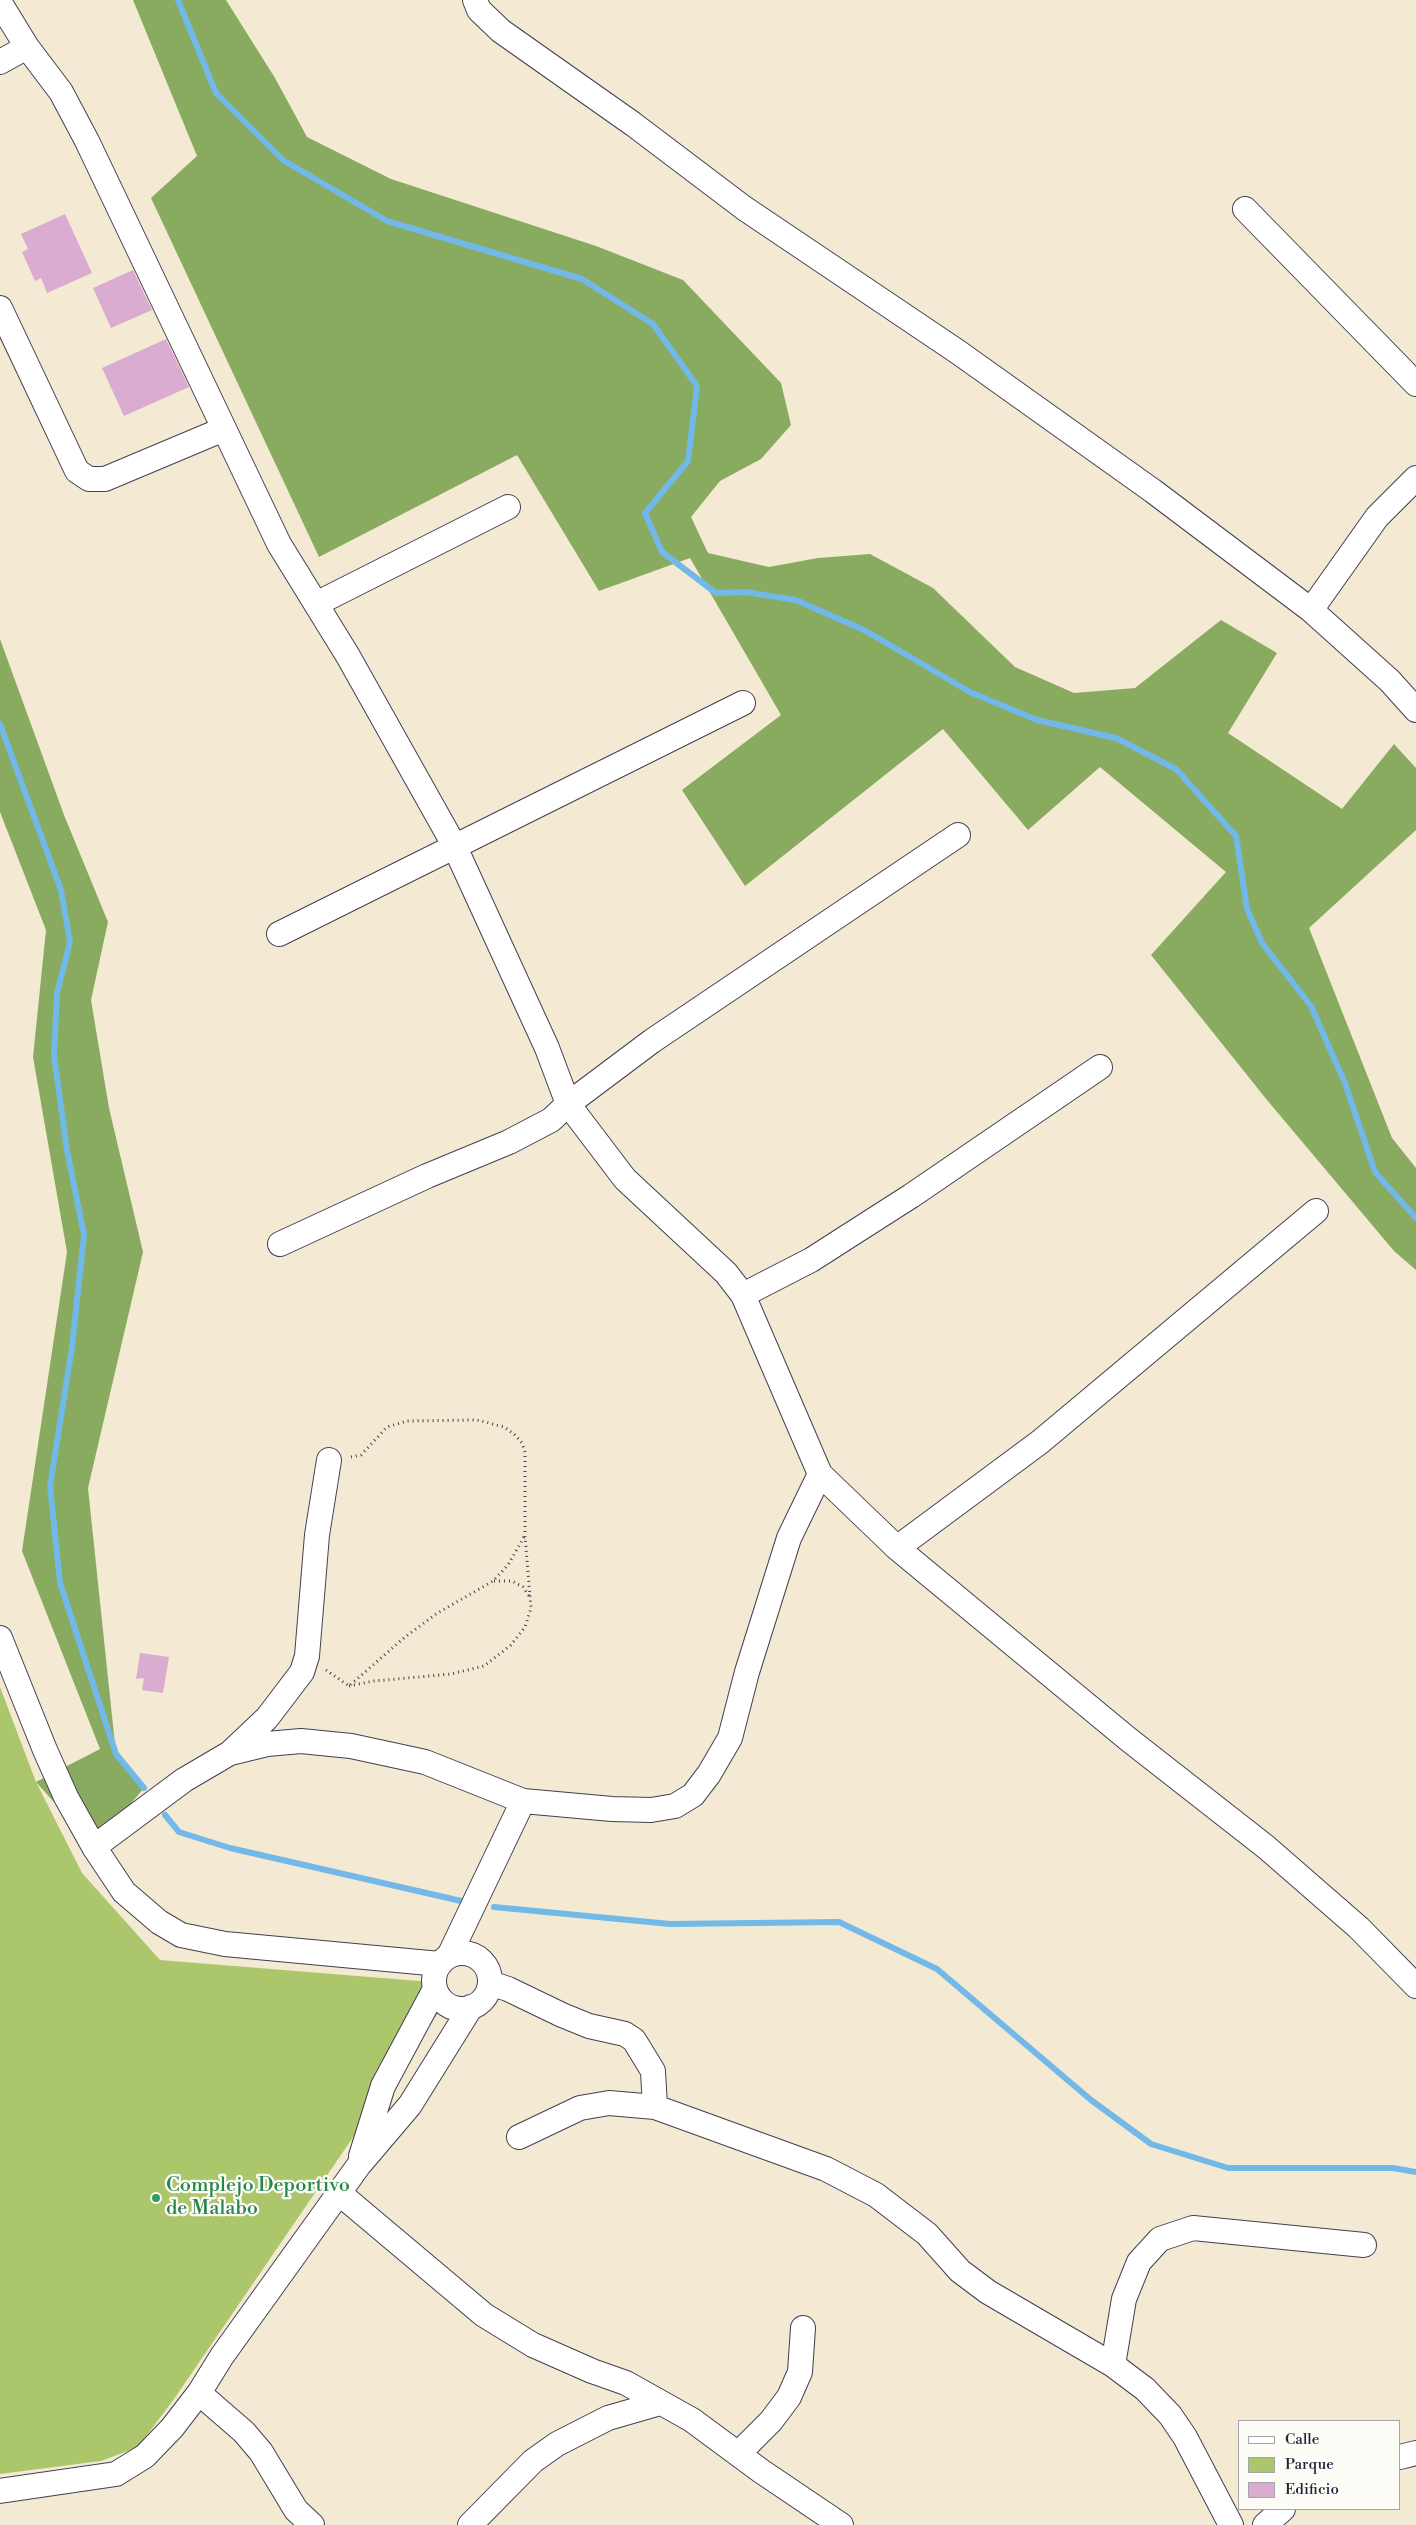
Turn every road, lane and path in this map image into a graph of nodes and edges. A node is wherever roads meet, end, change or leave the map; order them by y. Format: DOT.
graph roads {
  1 [pos="475,0"];
  2 [pos="0,3"];
  3 [pos="27,48"];
  4 [pos="0,62"];
  5 [pos="1245,209"];
  6 [pos="0,308"];
  7 [pos="1416,384"];
  8 [pos="224,429"];
  9 [pos="1416,478"];
  10 [pos="508,507"];
  11 [pos="316,604"];
  12 [pos="1311,610"];
  13 [pos="743,704"];
  14 [pos="1416,710"];
  15 [pos="958,835"];
  16 [pos="454,845"];
  17 [pos="279,934"];
  18 [pos="1100,1067"];
  19 [pos="568,1104"];
  20 [pos="1316,1211"];
  21 [pos="280,1244"];
  22 [pos="743,1295"];
  23 [pos="330,1460"];
  24 [pos="820,1474"];
  25 [pos="525,1536"];
  26 [pos="897,1548"];
  27 [pos="493,1581"];
  28 [pos="530,1597"];
  29 [pos="0,1638"];
  30 [pos="307,1656"];
  31 [pos="349,1686"];
  32 [pos="230,1753"];
  33 [pos="523,1800"];
  34 [pos="94,1847"];
  35 [pos="445,1960"];
  36 [pos="490,1983"];
  37 [pos="1416,1986"];
  38 [pos="434,1989"];
  39 [pos="470,2007"];
  40 [pos="656,2107"];
  41 [pos="519,2136"];
  42 [pos="358,2165"];
  43 [pos="339,2193"];
  44 [pos="1364,2245"];
  45 [pos="803,2328"];
  46 [pos="1113,2366"];
  47 [pos="199,2393"];
  48 [pos="660,2403"];
  49 [pos="739,2453"];
  50 [pos="1416,2453"];
  51 [pos="1401,2457"];
  52 [pos="0,2491"];
  53 [pos="1282,2510"];
  54 [pos="312,2525"];
  55 [pos="470,2525"];
  56 [pos="841,2525"];
  57 [pos="1231,2525"];
  58 [pos="1265,2525"];
  1 -- 12 [label="street"];
  2 -- 3 [label="street"];
  3 -- 4 [label="street"];
  3 -- 8 [label="street"];
  5 -- 7 [label="street"];
  6 -- 8 [label="street"];
  8 -- 11 [label="street"];
  9 -- 12 [label="street"];
  10 -- 11 [label="street"];
  11 -- 16 [label="street"];
  12 -- 14 [label="street"];
  13 -- 16 [label="street"];
  15 -- 19 [label="street"];
  16 -- 17 [label="street"];
  16 -- 19 [label="street"];
  18 -- 22 [label="street"];
  19 -- 21 [label="street"];
  19 -- 22 [label="street"];
  20 -- 26 [label="street"];
  22 -- 24 [label="street"];
  23 -- 25 [label="path"];
  23 -- 30 [label="street"];
  24 -- 26 [label="street"];
  24 -- 33 [label="street"];
  25 -- 27 [label="path"];
  25 -- 28 [label="path"];
  26 -- 37 [label="street"];
  27 -- 28 [label="path"];
  27 -- 31 [label="path"];
  28 -- 31 [label="path"];
  29 -- 34 [label="street"];
  30 -- 31 [label="path"];
  30 -- 32 [label="street"];
  32 -- 33 [label="street"];
  32 -- 34 [label="street"];
  33 -- 35 [label="street"];
  34 -- 35 [label="street"];
  35 -- 36 [label="street"];
  35 -- 38 [label="street"];
  36 -- 39 [label="street"];
  36 -- 40 [label="street"];
  38 -- 39 [label="street"];
  38 -- 42 [label="street"];
  39 -- 42 [label="street"];
  40 -- 41 [label="street"];
  40 -- 46 [label="street"];
  42 -- 43 [label="street"];
  43 -- 47 [label="street"];
  43 -- 48 [label="street"];
  44 -- 46 [label="street"];
  45 -- 49 [label="street"];
  46 -- 57 [label="street"];
  47 -- 52 [label="street"];
  47 -- 54 [label="street"];
  48 -- 49 [label="street"];
  48 -- 55 [label="street"];
  49 -- 56 [label="street"];
  50 -- 51 [label="street"];
  53 -- 58 [label="street"];
}
